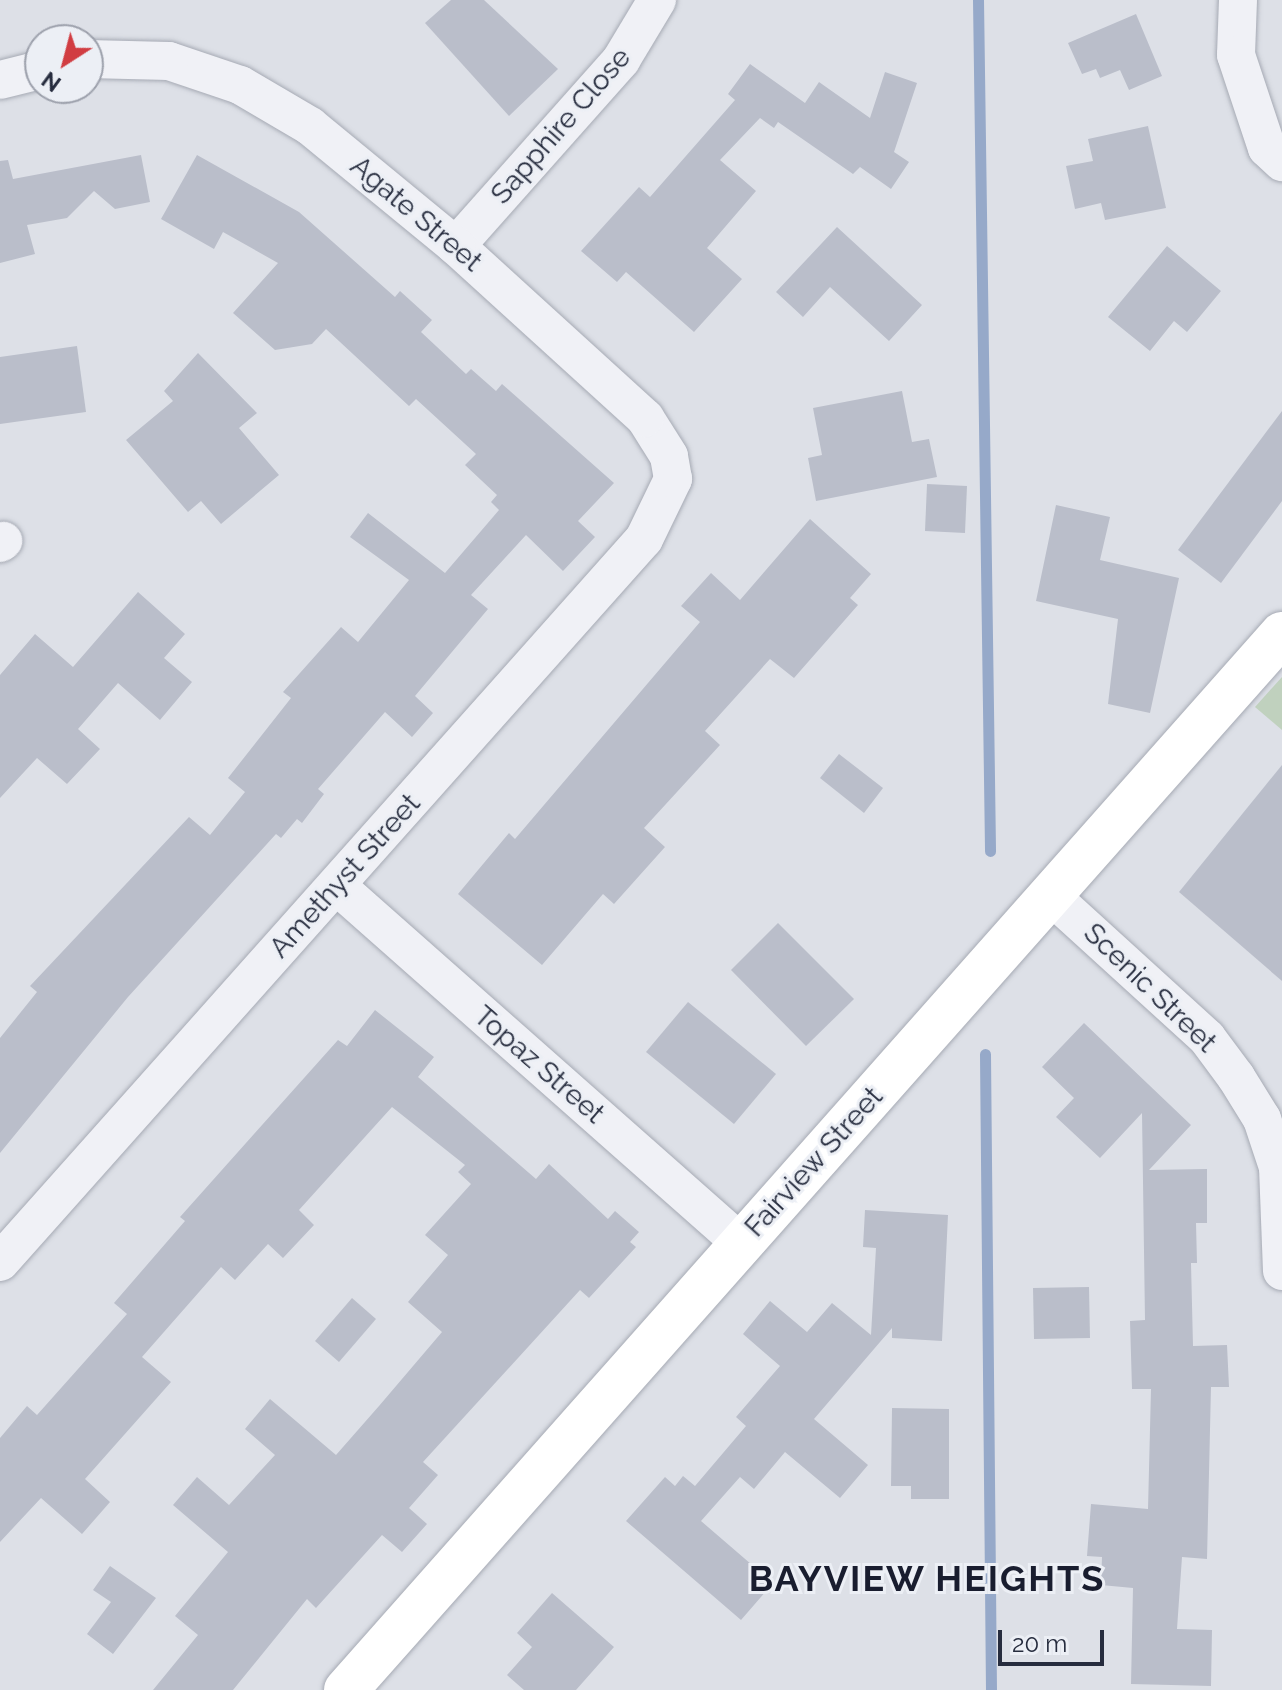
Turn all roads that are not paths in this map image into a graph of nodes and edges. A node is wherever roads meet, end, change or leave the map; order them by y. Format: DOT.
graph roads {
  1 [pos="657,0"];
  2 [pos="1238,0"];
  3 [pos="104,59"];
  4 [pos="24,74"];
  5 [pos="0,80"];
  6 [pos="1282,162"];
  7 [pos="456,246"];
  8 [pos="673,479"];
  9 [pos="1282,634"];
  10 [pos="337,886"];
  11 [pos="1050,895"];
  12 [pos="742,1244"];
  13 [pos="0,1262"];
  14 [pos="1282,1271"];
  15 [pos="346,1690"];
  1 -- 7 [label="street, Sapphire Close"];
  2 -- 6 [label="street"];
  3 -- 7 [label="street, Agate Street"];
  4 -- 5 [label="street"];
  7 -- 8 [label="street, Agate Street"];
  8 -- 10 [label="street, Amethyst Street"];
  9 -- 11 [label="street, Fairview Street"];
  10 -- 12 [label="street, Topaz Street"];
  10 -- 13 [label="street, Amethyst Street"];
  11 -- 12 [label="street, Fairview Street"];
  11 -- 14 [label="street, Scenic Street"];
  12 -- 15 [label="street, Fairview Street"];
}
